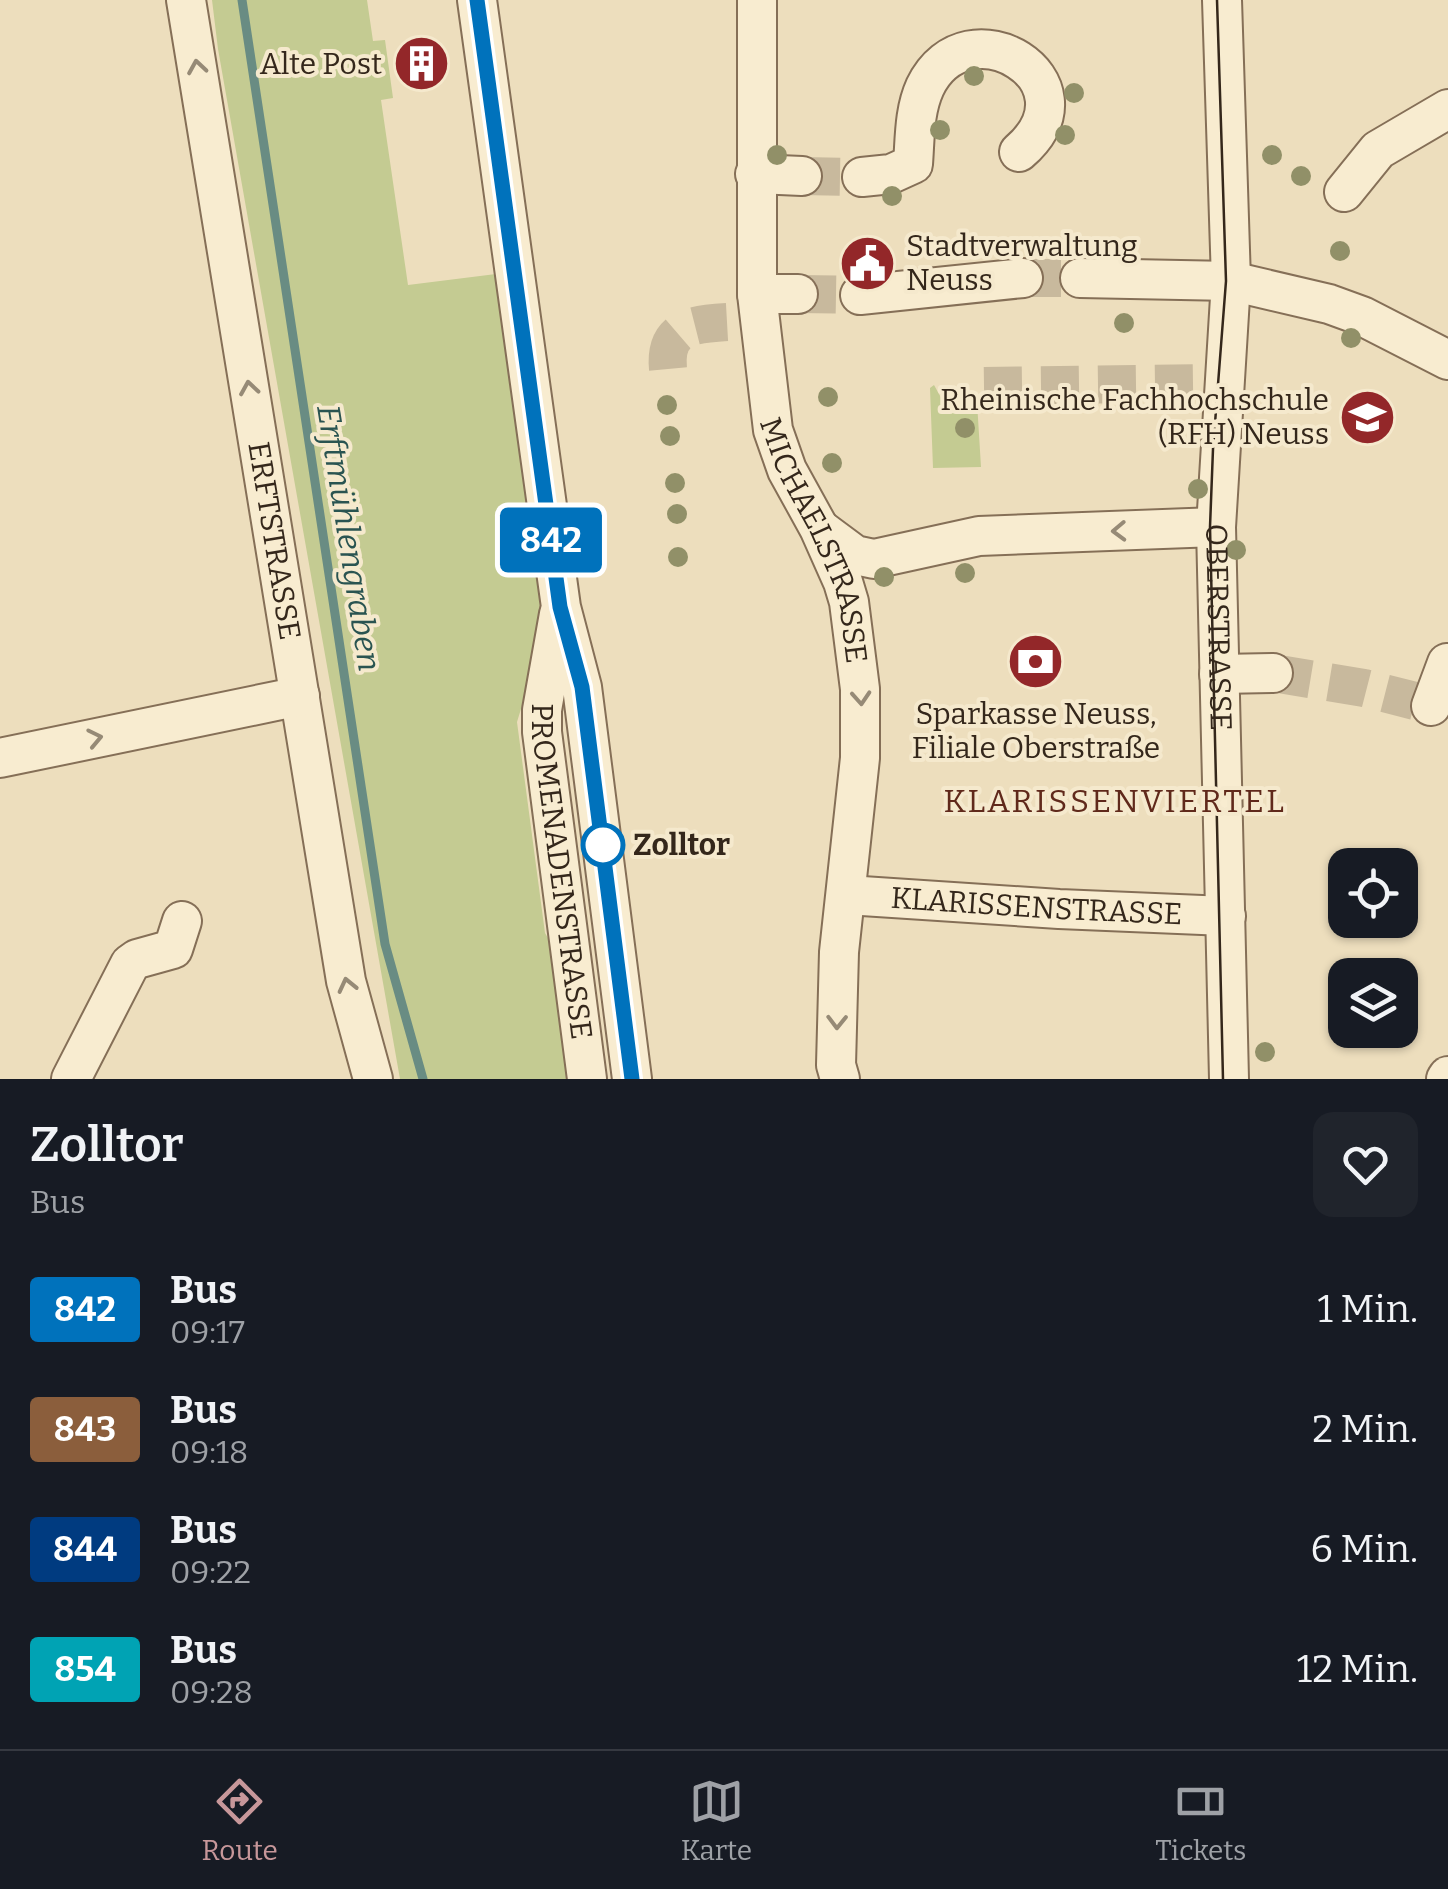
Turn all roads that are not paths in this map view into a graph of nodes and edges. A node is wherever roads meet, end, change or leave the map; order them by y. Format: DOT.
graph roads {
  1 [pos="186,0"];
  2 [pos="477,0"];
  3 [pos="757,0"];
  4 [pos="1222,0"];
  5 [pos="1448,109"];
  6 [pos="1020,152"];
  7 [pos="755,174"];
  8 [pos="802,176"];
  9 [pos="862,177"];
  10 [pos="1344,192"];
  11 [pos="1023,278"];
  12 [pos="1080,278"];
  13 [pos="1231,281"];
  14 [pos="798,294"];
  15 [pos="860,294"];
  16 [pos="747,312"];
  17 [pos="1448,360"];
  18 [pos="1216,527"];
  19 [pos="819,528"];
  20 [pos="874,558"];
  21 [pos="849,602"];
  22 [pos="560,607"];
  23 [pos="1447,663"];
  24 [pos="1273,673"];
  25 [pos="1219,674"];
  26 [pos="300,696"];
  27 [pos="1431,706"];
  28 [pos="0,758"];
  29 [pos="847,894"];
  30 [pos="1226,916"];
  31 [pos="182,921"];
  32 [pos="71,1079"];
  33 [pos="373,1079"];
  34 [pos="587,1079"];
  35 [pos="632,1079"];
  36 [pos="840,1079"];
  37 [pos="1229,1079"];
  26 -- 1 [label="street, ERFTSTRASSE, one-way"];
  2 -- 22 [label="street, PROMENADENSTRASSE"];
  3 -- 7 [label="street, MICHAELSTRASSE"];
  4 -- 13 [label="street, OBERSTRASSE"];
  5 -- 10 [label="street"];
  6 -- 9 [label="street"];
  7 -- 8 [label="street"];
  7 -- 16 [label="street, MICHAELSTRASSE"];
  11 -- 15 [label="street"];
  12 -- 13 [label="street"];
  13 -- 17 [label="street"];
  13 -- 18 [label="street, OBERSTRASSE"];
  14 -- 16 [label="street"];
  16 -- 19 [label="street, MICHAELSTRASSE"];
  18 -- 20 [label="street, one-way"];
  18 -- 25 [label="street, OBERSTRASSE"];
  19 -- 20 [label="street"];
  19 -- 21 [label="street, MICHAELSTRASSE"];
  20 -- 21 [label="street"];
  21 -- 29 [label="street, MICHAELSTRASSE, one-way"];
  22 -- 34 [label="street, PROMENADENSTRASSE"];
  22 -- 35 [label="street, PROMENADENSTRASSE"];
  23 -- 27 [label="street"];
  24 -- 25 [label="street"];
  25 -- 30 [label="street, OBERSTRASSE"];
  28 -- 26 [label="street, one-way"];
  33 -- 26 [label="street, ERFTSTRASSE, one-way"];
  29 -- 30 [label="street, KLARISSENSTRASSE"];
  29 -- 36 [label="street, MICHAELSTRASSE, one-way"];
  30 -- 37 [label="street, OBERSTRASSE"];
  31 -- 32 [label="street"];
}
